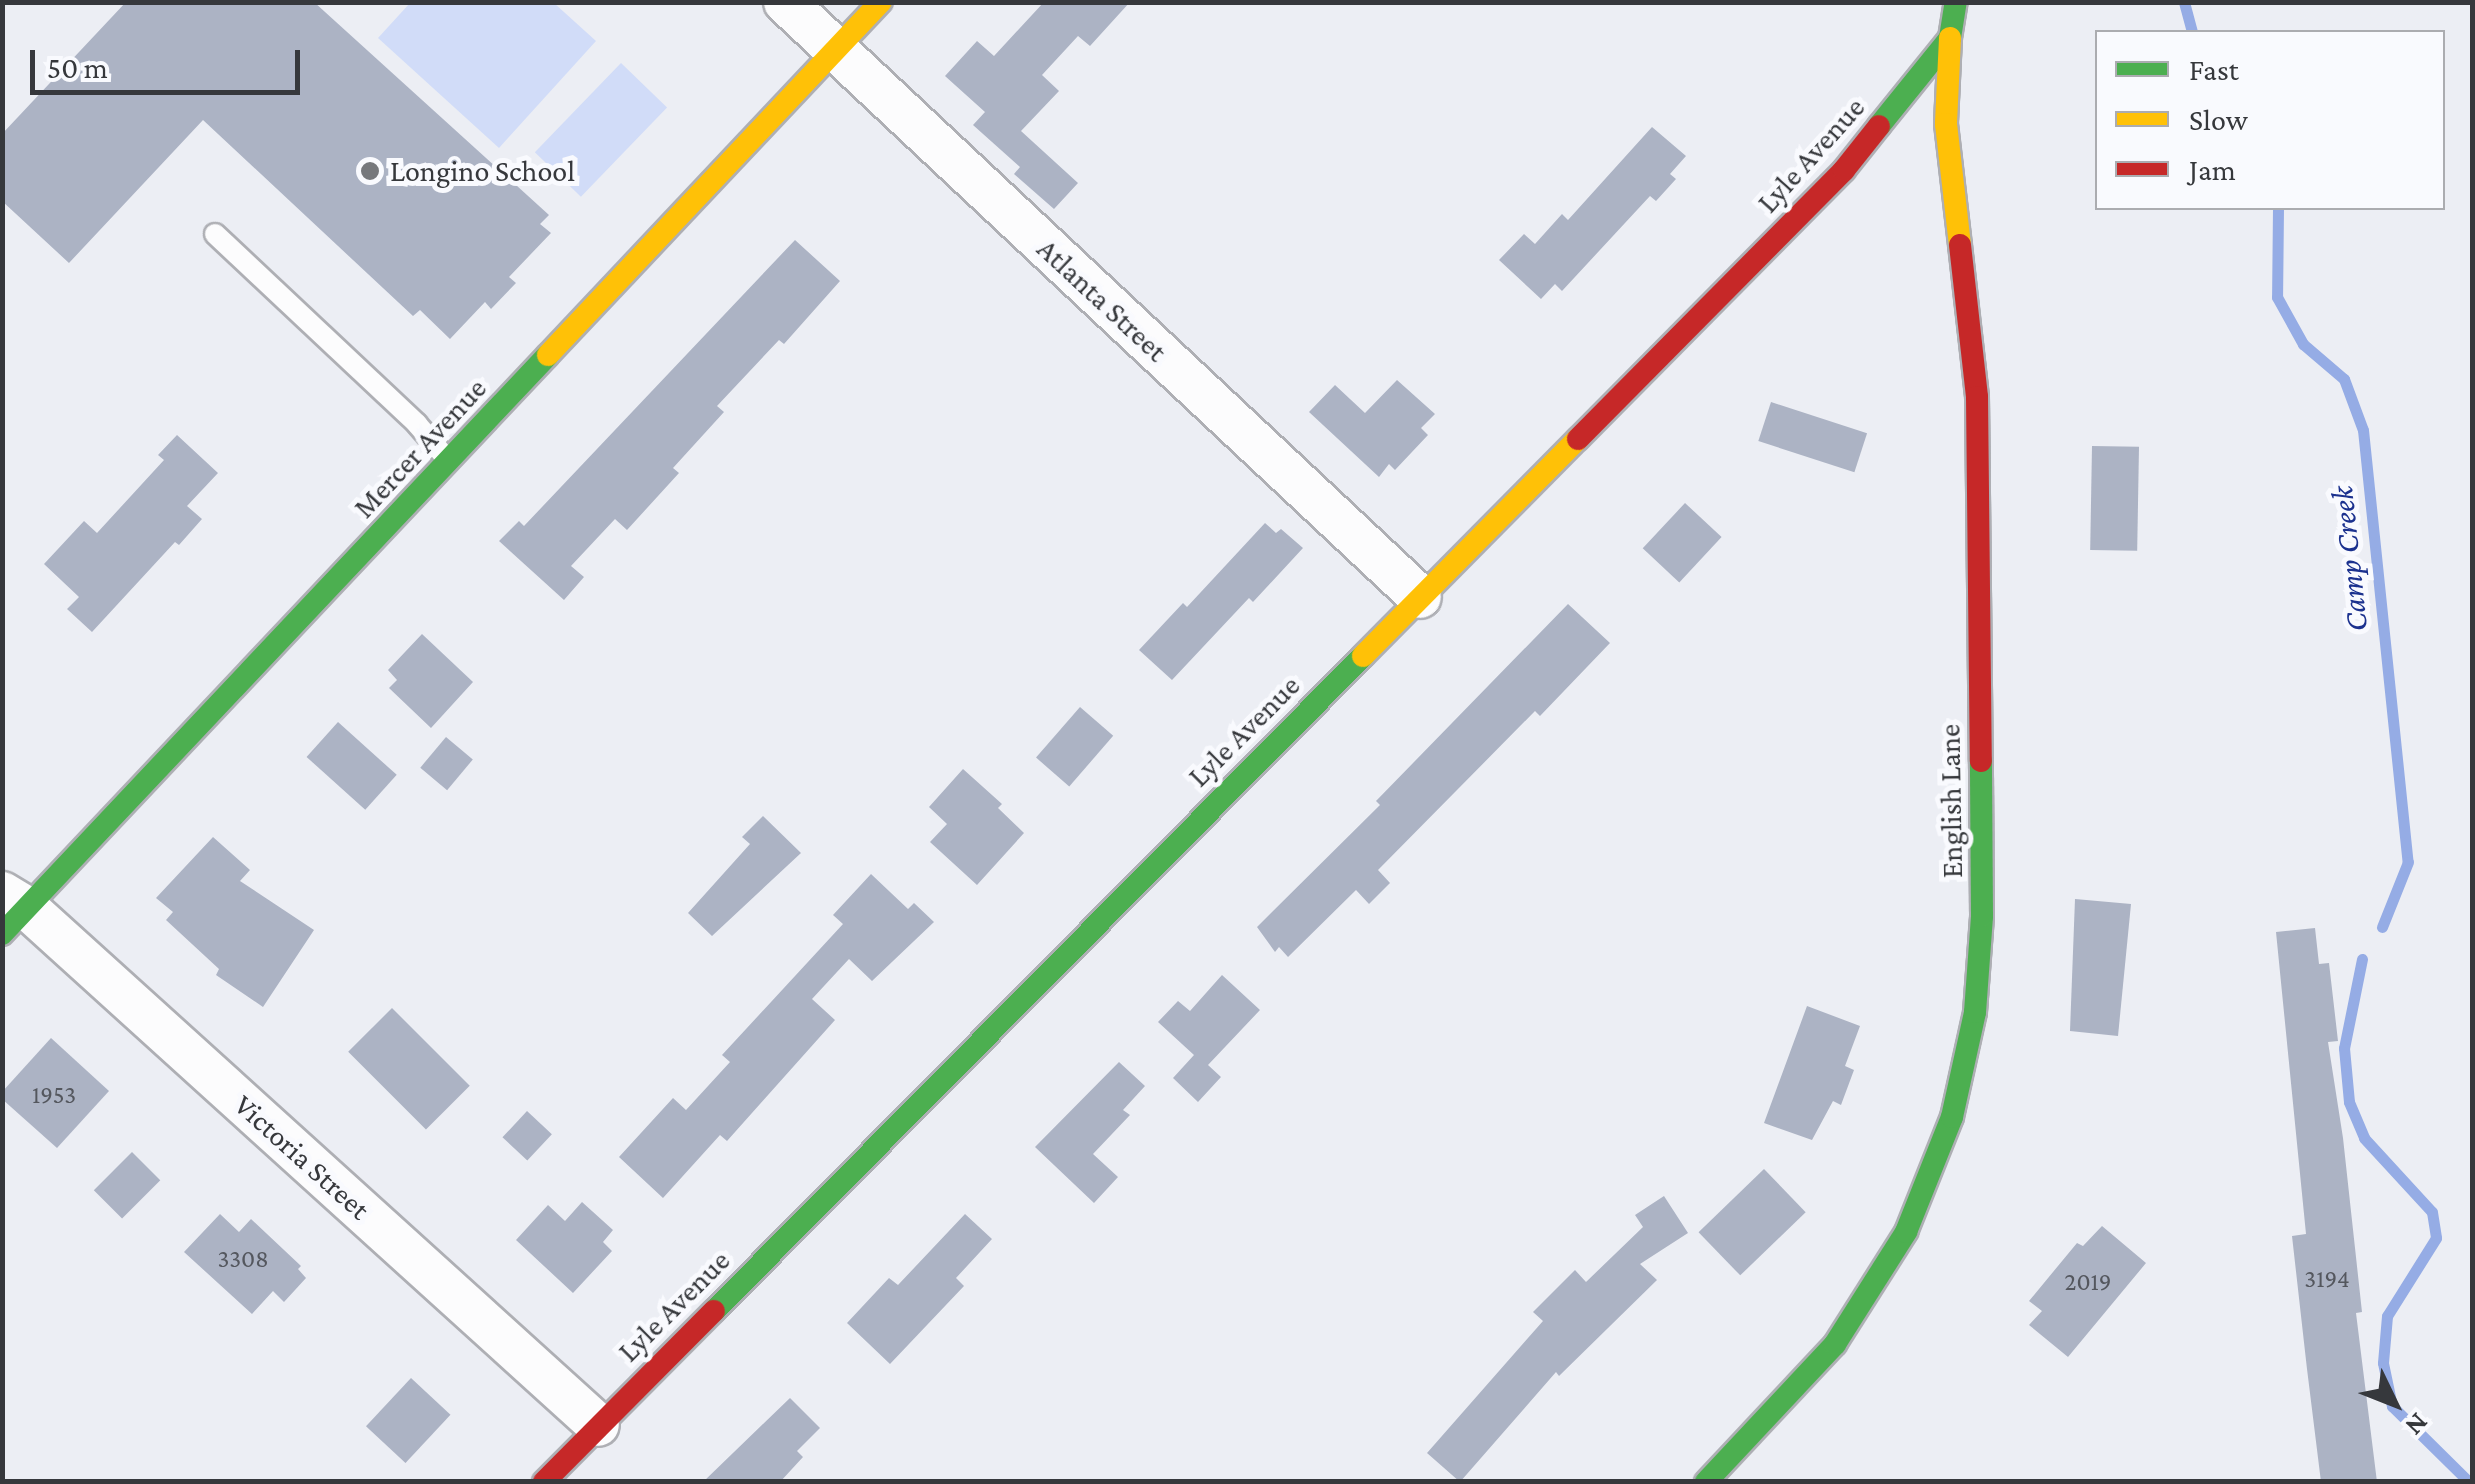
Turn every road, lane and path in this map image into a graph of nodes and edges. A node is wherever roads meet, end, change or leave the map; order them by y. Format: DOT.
graph roads {
  1 [pos="785,2"];
  2 [pos="881,2"];
  3 [pos="1956,2"];
  4 [pos="1950,38"];
  5 [pos="836,50"];
  6 [pos="215,234"];
  7 [pos="449,461"];
  8 [pos="1420,597"];
  9 [pos="11,912"];
  10 [pos="598,1425"];
  11 [pos="544,1482"];
  12 [pos="1706,1482"];
  1 -- 5 [label="street, Atlanta Street"];
  2 -- 5 [label="street, Mercer Avenue"];
  3 -- 4 [label="street, Lyle Avenue"];
  4 -- 8 [label="street, Lyle Avenue"];
  4 -- 12 [label="street, English Lane"];
  5 -- 7 [label="street, Mercer Avenue"];
  5 -- 8 [label="street, Atlanta Street"];
  6 -- 7 [label="lane"];
  7 -- 9 [label="street, Mercer Avenue"];
  8 -- 10 [label="street, Lyle Avenue"];
  9 -- 10 [label="street, Victoria Street"];
  10 -- 11 [label="street, Lyle Avenue"];
}
